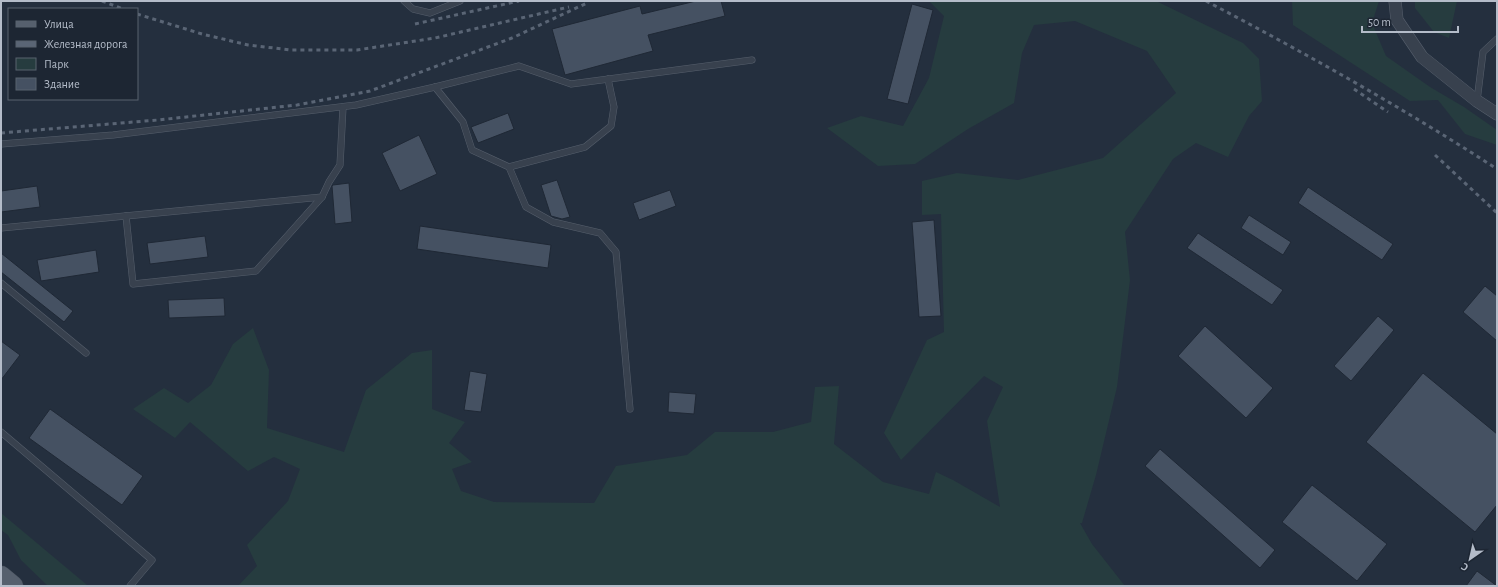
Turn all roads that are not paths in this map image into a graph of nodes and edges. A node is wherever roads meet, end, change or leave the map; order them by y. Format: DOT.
graph roads {
  1 [pos="404,1"];
  2 [pos="460,1"];
  3 [pos="1395,1"];
  4 [pos="1497,39"];
  5 [pos="752,60"];
  6 [pos="608,79"];
  7 [pos="435,87"];
  8 [pos="1477,101"];
  9 [pos="343,107"];
  10 [pos="1497,114"];
  11 [pos="1,144"];
  12 [pos="509,167"];
  13 [pos="322,197"];
  14 [pos="126,216"];
  15 [pos="1,228"];
  16 [pos="1,283"];
  17 [pos="86,353"];
  18 [pos="630,410"];
  19 [pos="1,432"];
  20 [pos="1,576"];
  21 [pos="13,586"];
  22 [pos="130,586"];
  1 -- 2 [label="lane"];
  3 -- 8 [label="street"];
  4 -- 8 [label="lane"];
  5 -- 6 [label="lane"];
  6 -- 7 [label="lane"];
  6 -- 12 [label="lane"];
  7 -- 9 [label="lane"];
  7 -- 12 [label="lane"];
  8 -- 10 [label="street"];
  9 -- 11 [label="lane"];
  9 -- 13 [label="lane"];
  12 -- 18 [label="lane"];
  13 -- 14 [label="lane"];
  13 -- 14 [label="lane"];
  14 -- 15 [label="lane"];
  16 -- 17 [label="lane"];
  19 -- 22 [label="lane"];
  20 -- 21 [label="main road"];
}
